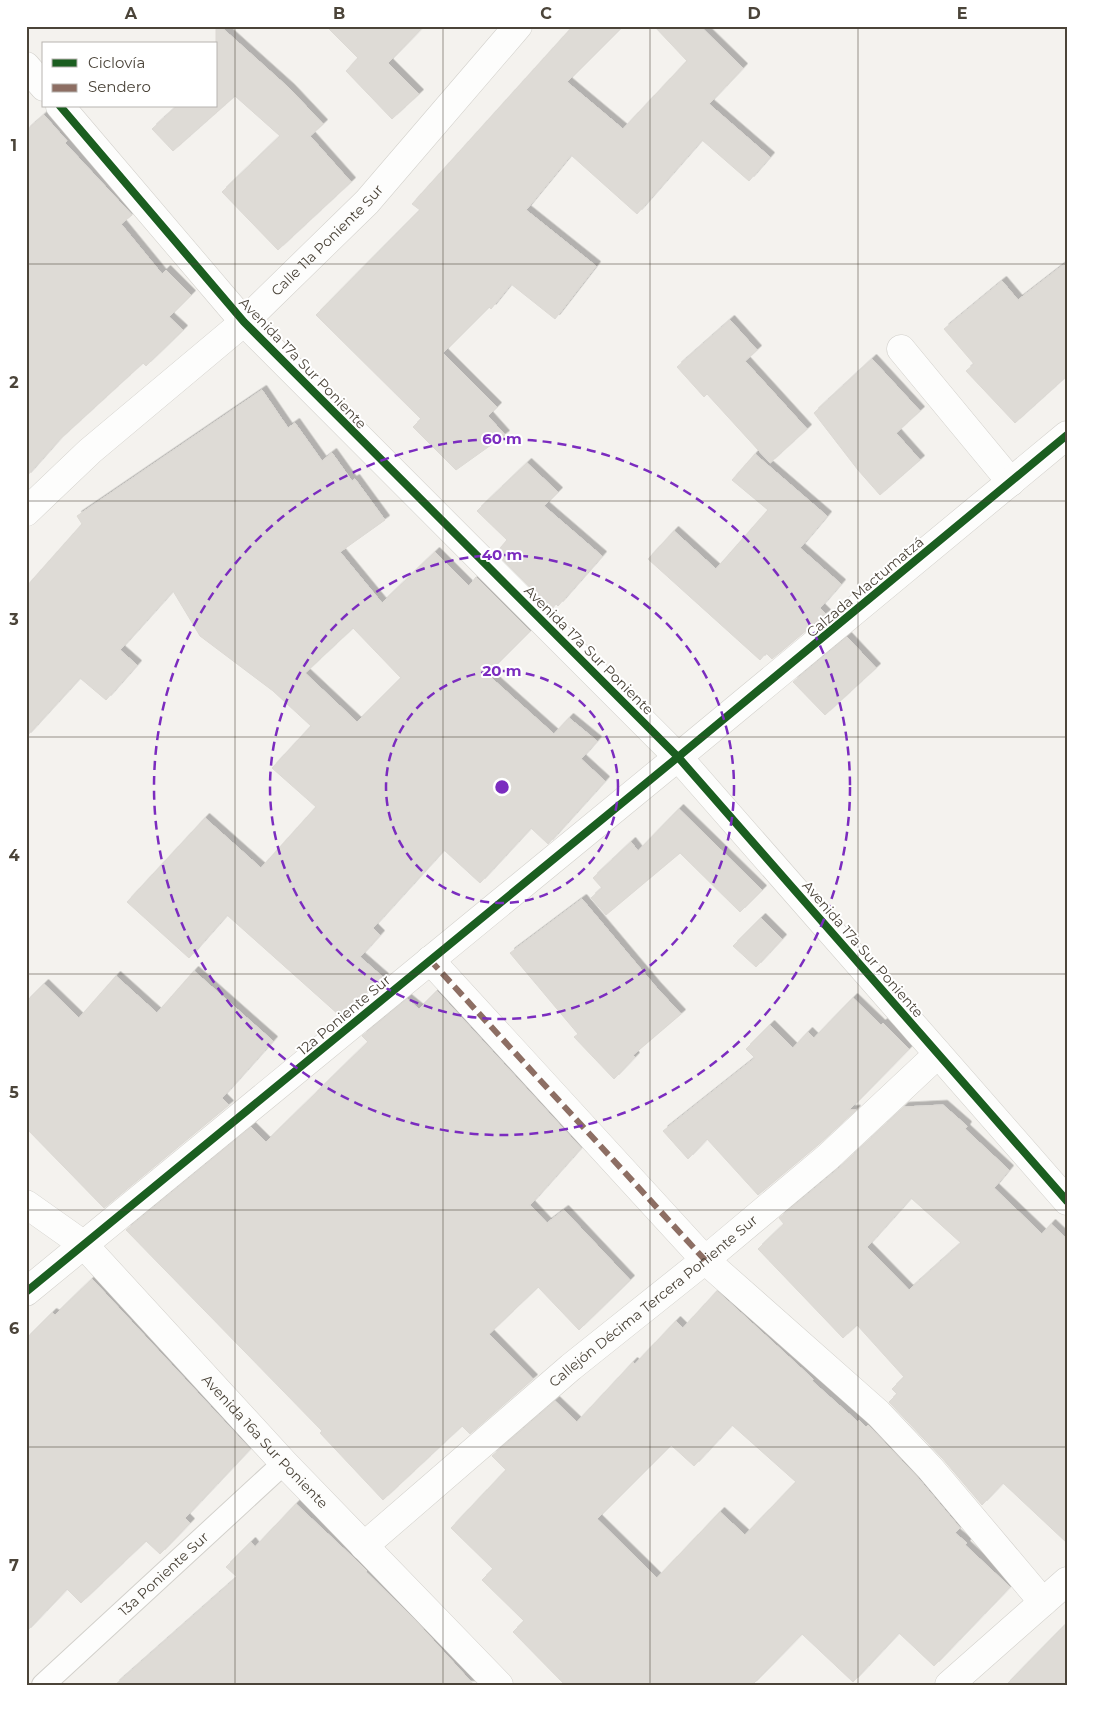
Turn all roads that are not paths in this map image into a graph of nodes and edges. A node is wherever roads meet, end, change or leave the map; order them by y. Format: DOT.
graph roads {
  1 [pos="518,26"];
  2 [pos="26,66"];
  3 [pos="42,85"];
  4 [pos="62,108"];
  5 [pos="244,322"];
  6 [pos="901,349"];
  7 [pos="1067,435"];
  8 [pos="1011,482"];
  9 [pos="26,512"];
  10 [pos="678,757"];
  11 [pos="430,960"];
  12 [pos="938,1054"];
  13 [pos="1067,1201"];
  14 [pos="26,1204"];
  15 [pos="84,1246"];
  16 [pos="705,1260"];
  17 [pos="26,1292"];
  18 [pos="284,1463"];
  19 [pos="364,1546"];
  20 [pos="1067,1581"];
  21 [pos="1043,1602"];
  22 [pos="43,1685"];
  23 [pos="499,1685"];
  24 [pos="949,1685"];
  1 -- 5 [label="street, Calle 11a Poniente Sur"];
  2 -- 3 [label="street"];
  4 -- 5 [label="street, Avenida 17a Sur Poniente"];
  5 -- 9 [label="street, Calle 11a Poniente Sur"];
  5 -- 10 [label="street, Avenida 17a Sur Poniente"];
  6 -- 8 [label="street"];
  7 -- 8 [label="street, Calzada Mactumatzá"];
  8 -- 10 [label="street, Calzada Mactumatzá"];
  10 -- 11 [label="street, 12a Poniente Sur"];
  10 -- 12 [label="street, Avenida 17a Sur Poniente"];
  11 -- 15 [label="street, 12a Poniente Sur"];
  11 -- 16 [label="street"];
  12 -- 13 [label="street, Avenida 17a Sur Poniente"];
  12 -- 16 [label="street, Callejón Décima Tercera Poniente Sur"];
  14 -- 15 [label="street, Avenida 16a Sur Poniente"];
  15 -- 17 [label="street, 12a Poniente Sur"];
  15 -- 18 [label="street, Avenida 16a Sur Poniente"];
  16 -- 19 [label="street, Callejón Décima Tercera Poniente Sur"];
  16 -- 21 [label="street"];
  18 -- 19 [label="street, Avenida 16a Sur Poniente"];
  18 -- 22 [label="lane, 13a Poniente Sur"];
  19 -- 23 [label="street, Avenida 16a Sur Poniente"];
  20 -- 21 [label="street"];
  21 -- 24 [label="street"];
}
